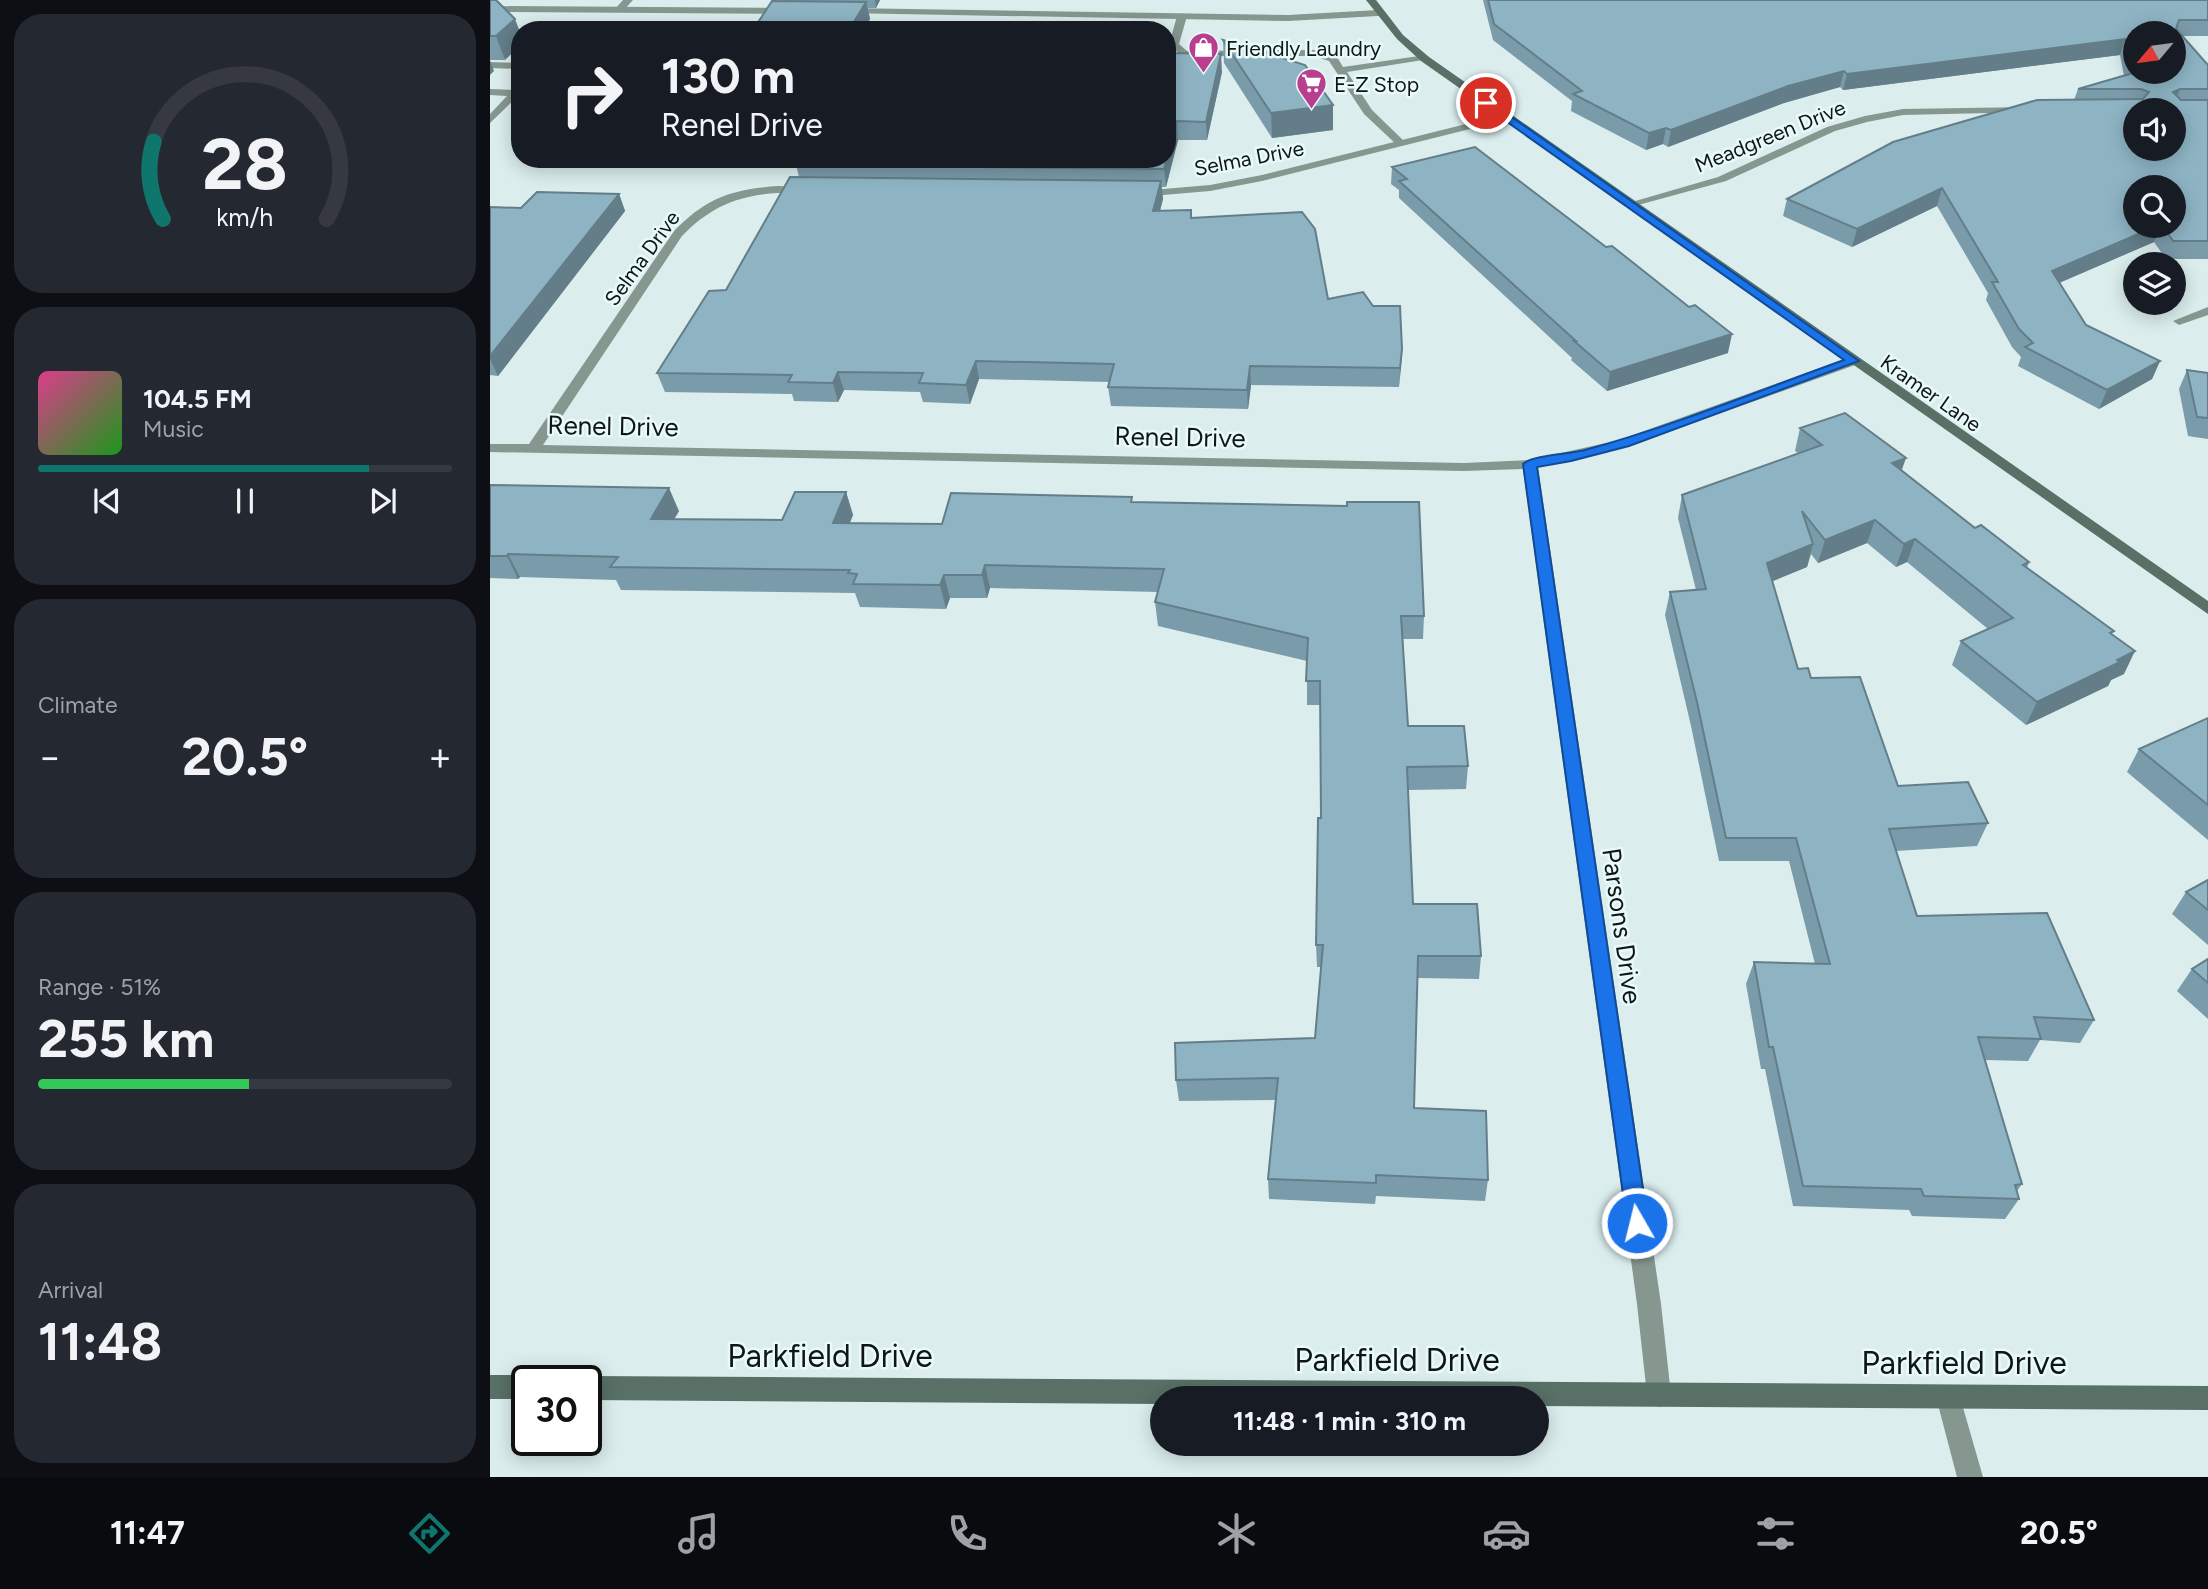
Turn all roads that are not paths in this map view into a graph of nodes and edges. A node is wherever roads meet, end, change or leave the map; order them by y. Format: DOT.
graph roads {
  1 [pos="628,0"];
  2 [pos="1371,0"];
  3 [pos="490,9"];
  4 [pos="620,9"];
  5 [pos="796,11"];
  6 [pos="837,11"];
  7 [pos="1378,13"];
  8 [pos="1182,16"];
  9 [pos="1176,38"];
  10 [pos="1176,47"];
  11 [pos="1423,57"];
  12 [pos="490,65"];
  13 [pos="511,66"];
  14 [pos="1342,69"];
  15 [pos="511,90"];
  16 [pos="490,92"];
  17 [pos="511,98"];
  18 [pos="2044,110"];
  19 [pos="1506,117"];
  20 [pos="490,120"];
  21 [pos="1401,143"];
  22 [pos="819,190"];
  23 [pos="1125,194"];
  24 [pos="1632,204"];
  25 [pos="2208,311"];
  26 [pos="2179,321"];
  27 [pos="1853,361"];
  28 [pos="490,448"];
  29 [pos="534,449"];
  30 [pos="1530,464"];
  31 [pos="2208,610"];
  32 [pos="490,1387"];
  33 [pos="511,1387"];
  34 [pos="602,1388"];
  35 [pos="1659,1395"];
  36 [pos="1948,1396"];
  37 [pos="2208,1398"];
  38 [pos="1970,1477"];
  1 -- 4 [label="street"];
  2 -- 7 [label="street, Kramer Lane"];
  3 -- 4 [label="street"];
  4 -- 5 [label="street"];
  6 -- 8 [label="street"];
  7 -- 8 [label="street"];
  7 -- 11 [label="street, Kramer Lane"];
  8 -- 9 [label="street"];
  10 -- 14 [label="street"];
  11 -- 14 [label="street"];
  11 -- 19 [label="street, Kramer Lane"];
  12 -- 13 [label="street"];
  14 -- 21 [label="street"];
  15 -- 16 [label="street"];
  17 -- 20 [label="street"];
  18 -- 24 [label="street, Meadgreen Drive"];
  19 -- 21 [label="street, Selma Drive"];
  19 -- 24 [label="street, Kramer Lane"];
  21 -- 23 [label="street, Selma Drive"];
  22 -- 29 [label="street, Selma Drive"];
  24 -- 27 [label="street, Kramer Lane"];
  25 -- 26 [label="street"];
  27 -- 30 [label="street, Renel Drive"];
  27 -- 31 [label="street, Kramer Lane"];
  28 -- 29 [label="street, Renel Drive"];
  29 -- 30 [label="street, Renel Drive"];
  30 -- 35 [label="street, Parsons Drive"];
  32 -- 33 [label="street"];
  34 -- 35 [label="street, Parkfield Drive"];
  35 -- 36 [label="street, Parkfield Drive"];
  36 -- 37 [label="street, Parkfield Drive"];
  36 -- 38 [label="street"];
}
